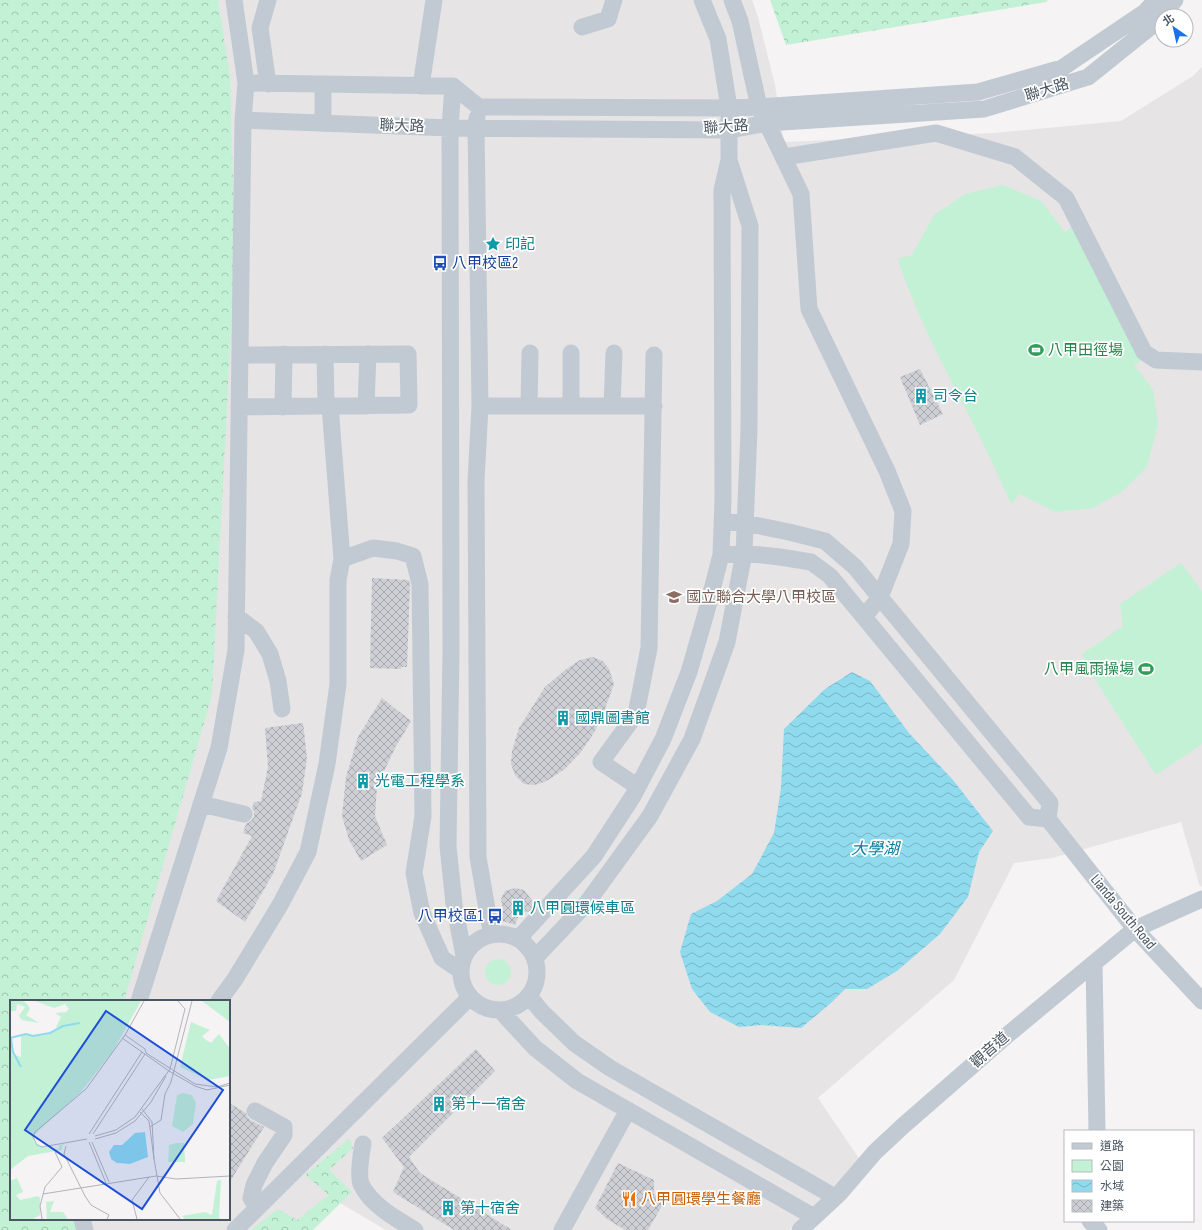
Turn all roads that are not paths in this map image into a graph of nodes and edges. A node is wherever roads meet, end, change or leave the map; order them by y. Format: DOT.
graph roads {
  1 [pos="234,0"];
  2 [pos="268,0"];
  3 [pos="434,0"];
  4 [pos="614,0"];
  5 [pos="702,0"];
  6 [pos="732,0"];
  7 [pos="1156,0"];
  8 [pos="1175,0"];
  9 [pos="582,27"];
  10 [pos="246,83"];
  11 [pos="268,84"];
  12 [pos="323,84"];
  13 [pos="421,86"];
  14 [pos="453,86"];
  15 [pos="479,107"];
  16 [pos="759,107"];
  17 [pos="729,108"];
  18 [pos="243,120"];
  19 [pos="323,123"];
  20 [pos="767,124"];
  21 [pos="450,128"];
  22 [pos="476,128"];
  23 [pos="729,130"];
  24 [pos="784,157"];
  25 [pos="729,160"];
  26 [pos="530,353"];
  27 [pos="571,353"];
  28 [pos="614,353"];
  29 [pos="284,354"];
  30 [pos="326,354"];
  31 [pos="368,354"];
  32 [pos="240,355"];
  33 [pos="654,355"];
  34 [pos="1202,362"];
  35 [pos="328,406"];
  36 [pos="366,406"];
  37 [pos="480,406"];
  38 [pos="529,406"];
  39 [pos="571,406"];
  40 [pos="612,406"];
  41 [pos="654,406"];
  42 [pos="239,407"];
  43 [pos="283,407"];
  44 [pos="722,521"];
  45 [pos="745,523"];
  46 [pos="744,553"];
  47 [pos="721,555"];
  48 [pos="342,559"];
  49 [pos="880,597"];
  50 [pos="236,616"];
  51 [pos="864,617"];
  52 [pos="282,709"];
  53 [pos="638,787"];
  54 [pos="201,804"];
  55 [pos="244,814"];
  56 [pos="1048,819"];
  57 [pos="1202,899"];
  58 [pos="1135,928"];
  59 [pos="492,935"];
  60 [pos="518,939"];
  61 [pos="535,958"];
  62 [pos="463,963"];
  63 [pos="1094,963"];
  64 [pos="529,996"];
  65 [pos="470,997"];
  66 [pos="139,1000"];
  67 [pos="220,1000"];
  68 [pos="1202,1001"];
  69 [pos="500,1010"];
  70 [pos="628,1110"];
  71 [pos="255,1111"];
  72 [pos="1097,1130"];
  73 [pos="362,1144"];
  74 [pos="836,1197"];
  75 [pos="257,1208"];
  76 [pos="814,1217"];
  77 [pos="82,1220"];
  78 [pos="1091,1222"];
  79 [pos="85,1230"];
  80 [pos="235,1230"];
  81 [pos="415,1230"];
  82 [pos="562,1230"];
  83 [pos="800,1230"];
  84 [pos="1099,1230"];
  1 -- 10 [label="street"];
  2 -- 11 [label="street"];
  3 -- 13 [label="street"];
  4 -- 9 [label="street"];
  5 -- 17 [label="street"];
  6 -- 16 [label="street"];
  7 -- 16 [label="street, 聯大路"];
  8 -- 20 [label="street, 聯大路"];
  10 -- 11 [label="street"];
  10 -- 18 [label="street"];
  11 -- 12 [label="street"];
  12 -- 13 [label="street"];
  12 -- 19 [label="street"];
  13 -- 14 [label="street"];
  14 -- 15 [label="street"];
  14 -- 21 [label="street"];
  15 -- 17 [label="street, 聯大路"];
  15 -- 22 [label="street"];
  16 -- 17 [label="street, 聯大路"];
  16 -- 20 [label="street"];
  17 -- 23 [label="street"];
  18 -- 19 [label="street, 聯大路"];
  18 -- 32 [label="street"];
  19 -- 21 [label="street, 聯大路"];
  20 -- 23 [label="street, 聯大路"];
  20 -- 24 [label="street"];
  21 -- 22 [label="street, 聯大路"];
  21 -- 62 [label="street"];
  22 -- 23 [label="street, 聯大路"];
  22 -- 37 [label="street"];
  23 -- 25 [label="street"];
  24 -- 34 [label="street"];
  24 -- 49 [label="street"];
  25 -- 44 [label="street"];
  25 -- 45 [label="street"];
  26 -- 38 [label="street"];
  27 -- 39 [label="street"];
  28 -- 40 [label="street"];
  29 -- 30 [label="street"];
  29 -- 32 [label="street"];
  29 -- 43 [label="street"];
  30 -- 31 [label="street"];
  30 -- 35 [label="street"];
  31 -- 36 [label="street"];
  31 -- 36 [label="street"];
  32 -- 42 [label="street"];
  33 -- 41 [label="street"];
  35 -- 36 [label="street"];
  35 -- 43 [label="street"];
  35 -- 48 [label="street"];
  37 -- 38 [label="street"];
  37 -- 59 [label="street"];
  38 -- 39 [label="street"];
  39 -- 40 [label="street"];
  40 -- 41 [label="street"];
  41 -- 53 [label="street"];
  42 -- 43 [label="street"];
  42 -- 50 [label="street"];
  44 -- 45 [label="street"];
  44 -- 47 [label="street"];
  45 -- 46 [label="street"];
  45 -- 49 [label="street"];
  46 -- 47 [label="street"];
  46 -- 51 [label="street"];
  46 -- 61 [label="street"];
  47 -- 53 [label="street"];
  48 -- 62 [label="street"];
  48 -- 67 [label="street"];
  49 -- 51 [label="street"];
  49 -- 56 [label="street"];
  50 -- 52 [label="street"];
  50 -- 54 [label="street"];
  51 -- 56 [label="street"];
  53 -- 60 [label="street"];
  54 -- 55 [label="street"];
  54 -- 66 [label="street"];
  56 -- 58 [label="street, Lianda South Road"];
  57 -- 58 [label="street, 觀音道"];
  58 -- 63 [label="street, 觀音道"];
  58 -- 68 [label="street, Lianda South Road"];
  59 -- 60 [label="street"];
  59 -- 62 [label="street"];
  60 -- 61 [label="street"];
  61 -- 64 [label="street"];
  62 -- 65 [label="street"];
  63 -- 72 [label="street"];
  63 -- 74 [label="street, 觀音道"];
  64 -- 69 [label="street"];
  64 -- 74 [label="street"];
  65 -- 69 [label="street"];
  65 -- 75 [label="street"];
  69 -- 70 [label="street"];
  70 -- 76 [label="street"];
  70 -- 82 [label="street"];
  71 -- 75 [label="street"];
  73 -- 81 [label="street"];
  74 -- 76 [label="street, 觀音道"];
  75 -- 80 [label="street"];
  76 -- 83 [label="street, 觀音道"];
  77 -- 79 [label="street"];
  78 -- 84 [label="street"];
}
